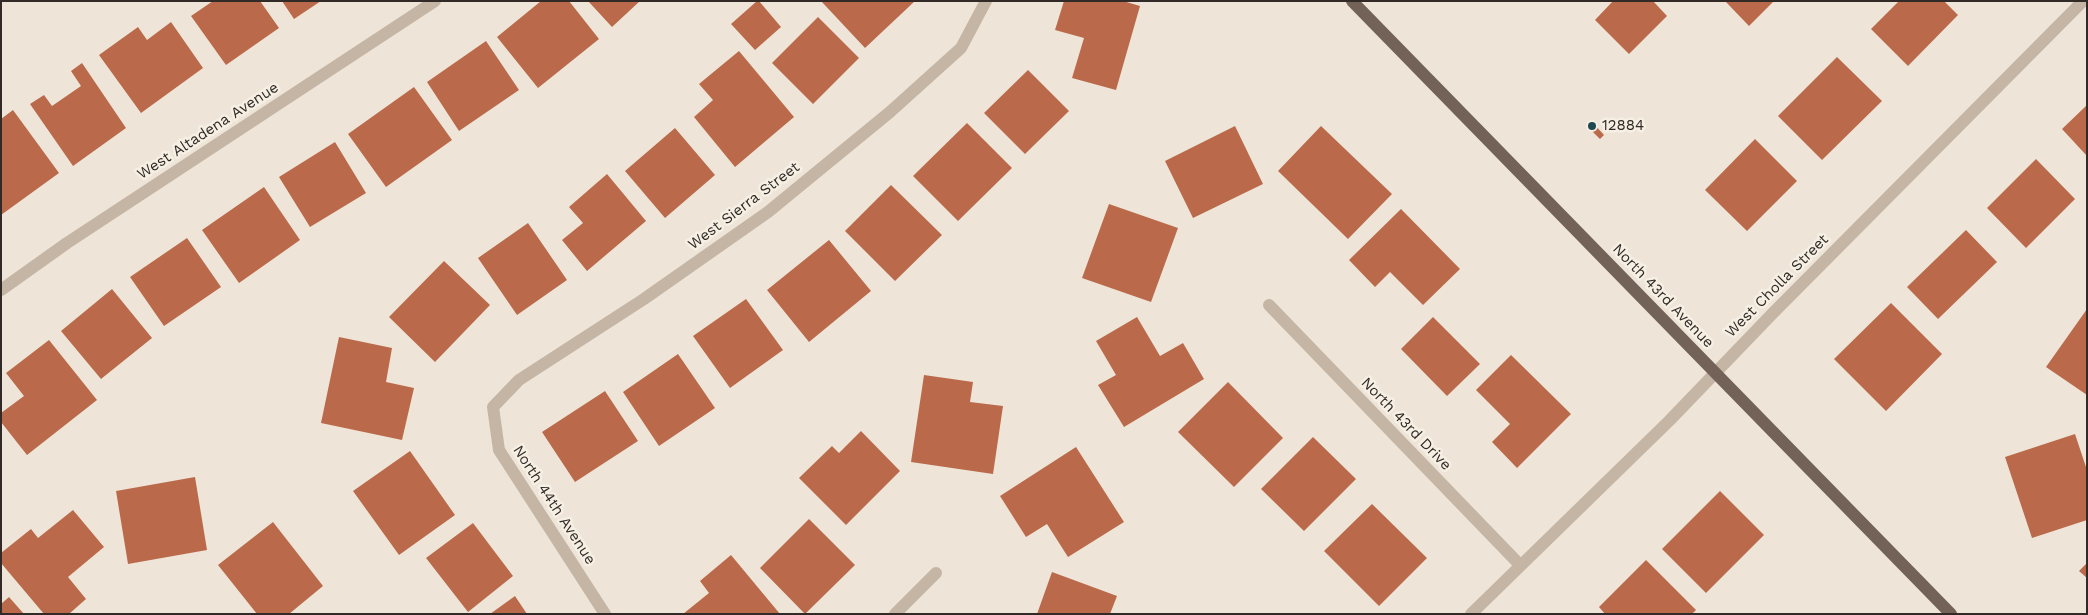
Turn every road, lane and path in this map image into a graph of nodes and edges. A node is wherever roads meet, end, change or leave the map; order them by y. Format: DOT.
graph roads {
  1 [pos="435,1"];
  2 [pos="986,1"];
  3 [pos="1352,1"];
  4 [pos="2083,1"];
  5 [pos="1,290"];
  6 [pos="1269,305"];
  7 [pos="1715,373"];
  8 [pos="493,407"];
  9 [pos="1520,565"];
  10 [pos="936,573"];
  11 [pos="605,614"];
  12 [pos="895,614"];
  13 [pos="1471,614"];
  14 [pos="1951,614"];
  1 -- 5 [label="street, West Altadena Avenue"];
  2 -- 8 [label="street, West Sierra Street"];
  3 -- 7 [label="main road, North 43rd Avenue"];
  4 -- 7 [label="street, West Cholla Street"];
  6 -- 9 [label="street, North 43rd Drive"];
  7 -- 9 [label="street, West Cholla Street"];
  7 -- 14 [label="main road, North 43rd Avenue"];
  8 -- 11 [label="street, North 44th Avenue"];
  9 -- 13 [label="street, West Cholla Street"];
  10 -- 12 [label="street"];
}
